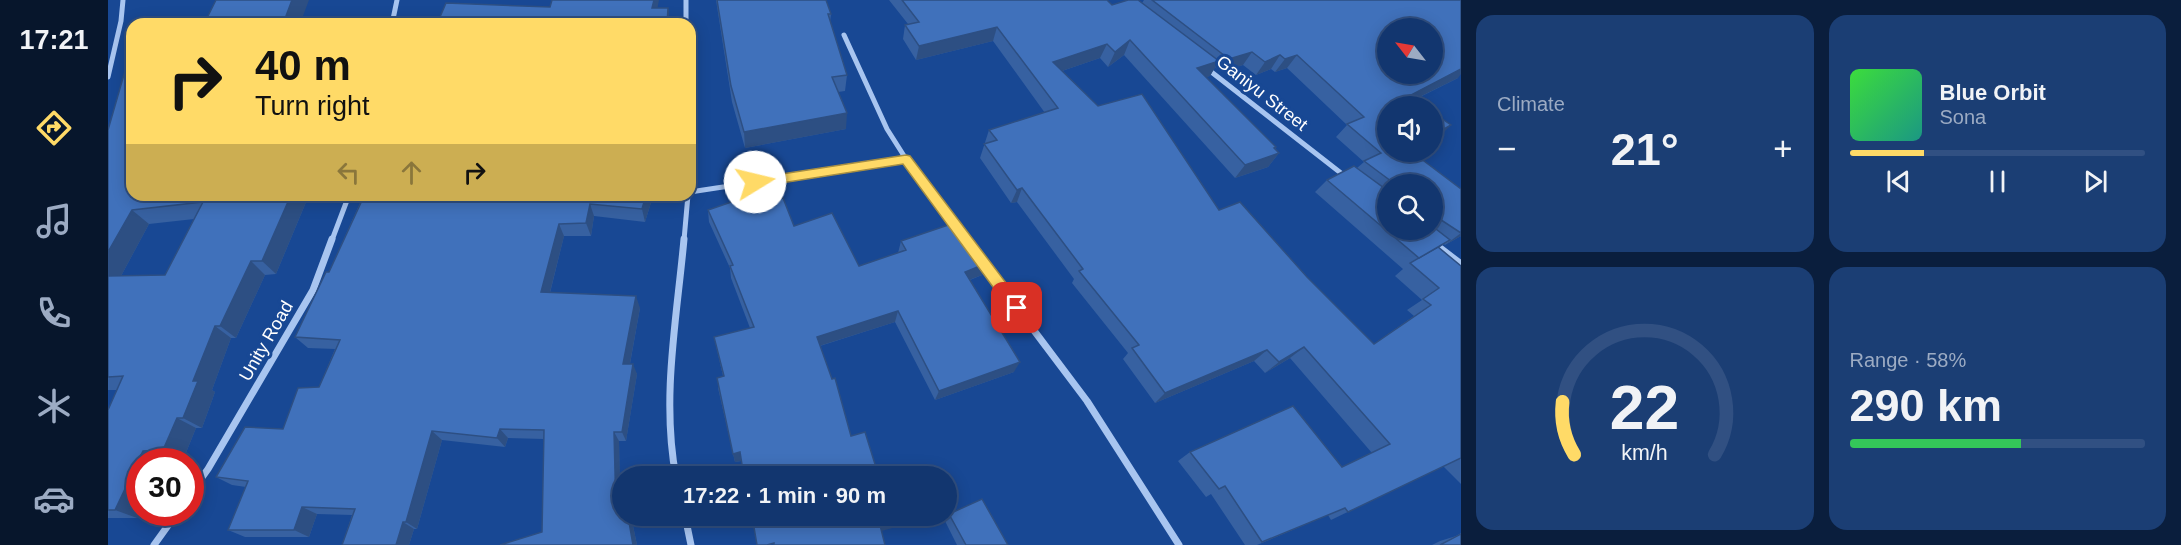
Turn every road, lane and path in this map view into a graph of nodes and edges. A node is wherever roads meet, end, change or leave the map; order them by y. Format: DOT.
graph roads {
  1 [pos="123,0"];
  2 [pos="397,0"];
  3 [pos="686,0"];
  4 [pos="393,18"];
  5 [pos="686,18"];
  6 [pos="844,35"];
  7 [pos="1202,65"];
  8 [pos="108,77"];
  9 [pos="906,159"];
  10 [pos="1352,182"];
  11 [pos="696,193"];
  12 [pos="347,201"];
  13 [pos="688,201"];
  14 [pos="962,234"];
  15 [pos="1430,240"];
  16 [pos="975,252"];
  17 [pos="1461,264"];
  18 [pos="674,466"];
  19 [pos="204,475"];
  20 [pos="168,526"];
  21 [pos="687,526"];
  22 [pos="154,545"];
  23 [pos="691,545"];
  24 [pos="1179,545"];
  1 -- 8 [label="street"];
  2 -- 4 [label="street"];
  3 -- 5 [label="street"];
  6 -- 9 [label="street"];
  7 -- 10 [label="street, Ganiyu Street"];
  9 -- 11 [label="street"];
  9 -- 14 [label="street"];
  12 -- 19 [label="street, Unity Road"];
  13 -- 18 [label="street"];
  15 -- 17 [label="street"];
  16 -- 24 [label="street"];
  20 -- 22 [label="street"];
  21 -- 23 [label="street"];
}
